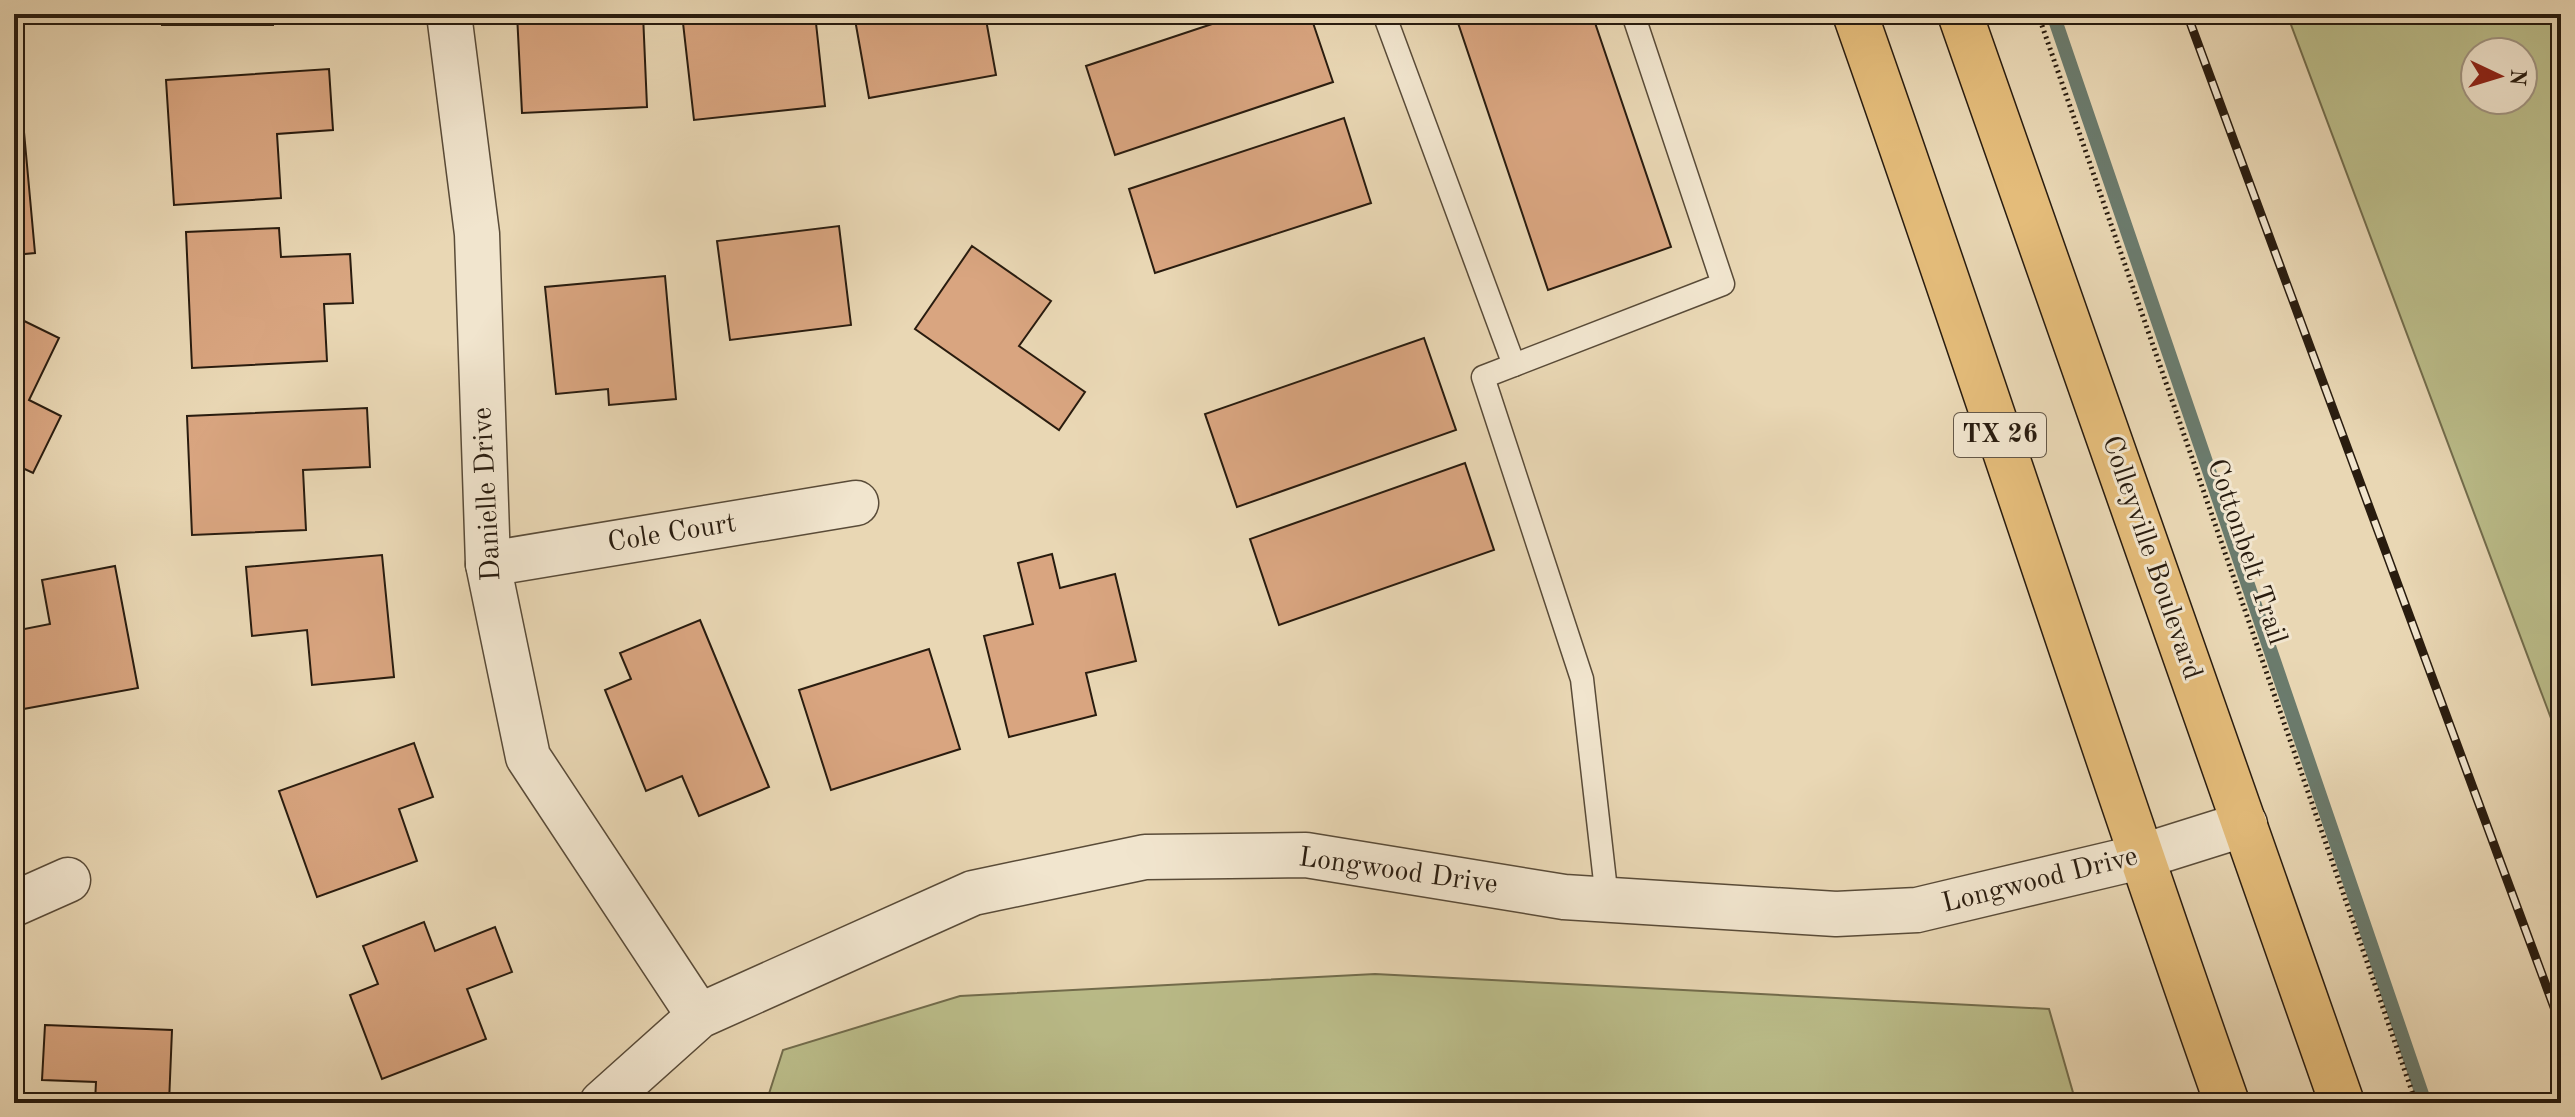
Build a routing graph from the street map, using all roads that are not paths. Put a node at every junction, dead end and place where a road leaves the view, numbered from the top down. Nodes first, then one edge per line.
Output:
1 (449, 14) edge
2 (1384, 14) edge
3 (1633, 14) edge
4 (1855, 14) edge
5 (1960, 14) edge
6 (1514, 365) junction
7 (856, 503) dead end
8 (488, 564) junction
9 (2245, 824) junction
10 (2140, 857) junction
11 (68, 880) dead end
12 (1607, 899) junction
13 (14, 904) edge
14 (699, 1016) junction
15 (602, 1103) edge
16 (2227, 1103) edge
17 (2342, 1103) edge

1 - 8 street, Danielle Drive
2 - 6 lane
3 - 6 lane
4 - 10 main road, TX 26
5 - 9 main road, Colleyville Boulevard
6 - 12 lane
7 - 8 street, Cole Court
8 - 14 street, Danielle Drive
9 - 10 street, Longwood Drive
9 - 17 main road, Colleyville Boulevard
10 - 12 street, Longwood Drive
10 - 16 main road, TX 26
11 - 13 street
12 - 14 street, Longwood Drive
14 - 15 street, Longwood Drive

